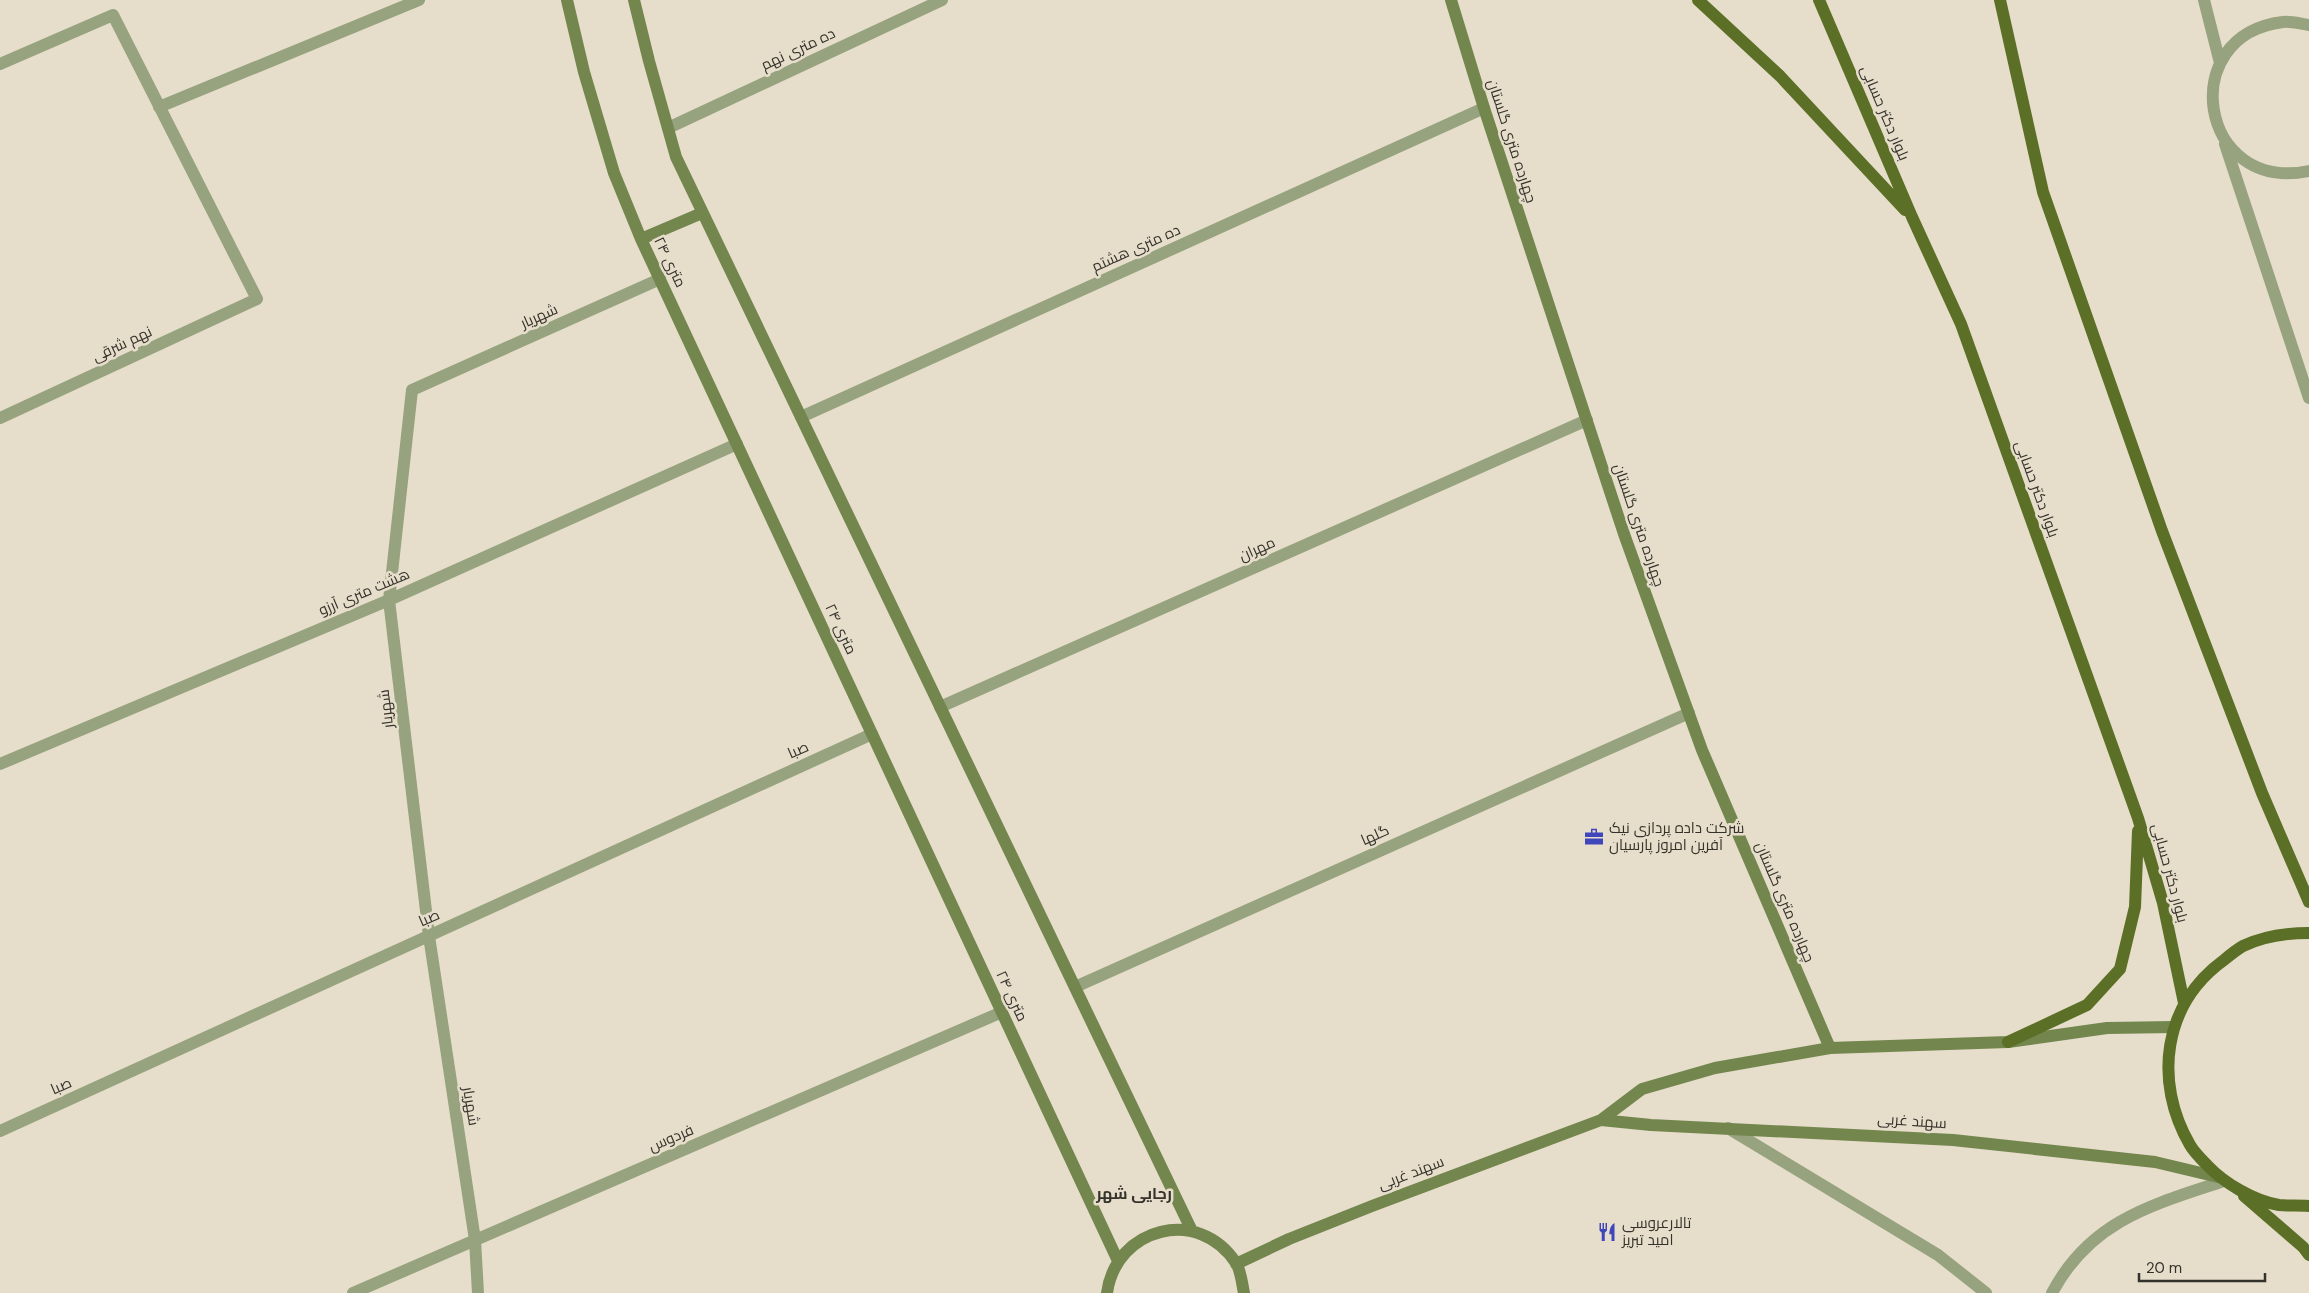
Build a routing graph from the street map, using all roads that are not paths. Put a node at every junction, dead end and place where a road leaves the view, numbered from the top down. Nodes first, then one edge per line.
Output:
1 (420, 0) edge
2 (567, 0) edge
3 (634, 0) edge
4 (942, 0) edge
5 (1451, 0) edge
6 (1698, 0) edge
7 (1819, 0) edge
8 (2000, 0) edge
9 (2204, 0) edge
10 (2309, 25) edge
11 (2220, 63) junction
12 (0, 64) edge
13 (159, 107) junction
14 (1484, 108) junction
15 (668, 128) junction
16 (2223, 139) junction
17 (2309, 171) edge
18 (702, 213) junction
19 (1912, 217) junction
20 (641, 239) junction
21 (660, 279) junction
22 (2309, 398) edge
23 (801, 417) junction
24 (0, 418) edge
25 (1587, 420) junction
26 (738, 444) junction
27 (389, 600) junction
28 (940, 707) junction
29 (1688, 713) junction
30 (872, 734) junction
31 (0, 764) edge
32 (2138, 818) junction
33 (2309, 902) edge
34 (2309, 933) edge
35 (429, 936) junction
36 (1075, 987) junction
37 (2184, 1003) junction
38 (1002, 1012) junction
39 (2174, 1027) junction
40 (2008, 1042) junction
41 (1830, 1048) junction
42 (1601, 1120) junction
43 (1728, 1128) junction
44 (0, 1131) edge
45 (2221, 1179) junction
46 (2237, 1189) junction
47 (2309, 1206) edge
48 (1192, 1231) junction
49 (475, 1240) junction
50 (2309, 1255) edge
51 (1118, 1261) junction
52 (1236, 1264) junction
53 (353, 1293) edge
54 (478, 1293) edge
55 (1107, 1293) edge
56 (1244, 1293) edge
57 (1986, 1293) edge
58 (2052, 1293) edge

1 - 13 street
2 - 20 street, ۲۴ متری
3 - 15 street
4 - 15 street, ده متری نهم
5 - 14 street, چهارده متری گلستان
6 - 19 main road
7 - 19 main road, بلوار دکتر حسابی
8 - 33 main road
9 - 11 street
10 - 11 street
11 - 16 street
12 - 13 street
13 - 24 street, نهم شرقی
14 - 23 street, ده متری هشتم
14 - 25 street, چهارده متری گلستان
15 - 18 street
16 - 17 street
16 - 22 street
18 - 20 street
18 - 23 street
19 - 32 main road, بلوار دکتر حسابی
20 - 21 street, ۲۴ متری
21 - 26 street, ۲۴ متری
21 - 27 street, شهریار
23 - 28 street
25 - 28 street, مهران
25 - 29 street, چهارده متری گلستان
26 - 27 street, هشت متری آرزو
26 - 30 street, ۲۴ متری
27 - 31 street, هشت متری آرزو
27 - 35 street, شهریار
28 - 36 street
29 - 36 street, گلها
29 - 41 street, چهارده متری گلستان
30 - 35 street, صبا
30 - 38 street, ۲۴ متری
32 - 37 main road, بلوار دکتر حسابی
32 - 40 main road
34 - 37 main road
35 - 44 street, صبا
35 - 49 street, شهریار
36 - 48 street
37 - 39 main road
38 - 49 street, فردوس
38 - 51 street, ۲۴ متری
39 - 40 street, سهند غربی
39 - 45 main road
40 - 41 street, سهند غربی
41 - 42 street, سهند غربی
42 - 43 street, سهند غربی
42 - 52 street, سهند غربی
43 - 45 street, سهند غربی
43 - 57 street
45 - 46 main road
45 - 58 street
46 - 47 main road
46 - 50 main road
48 - 51 street
48 - 52 street
49 - 53 street, فردوس
49 - 54 street, شهریار
51 - 55 street
52 - 56 street

